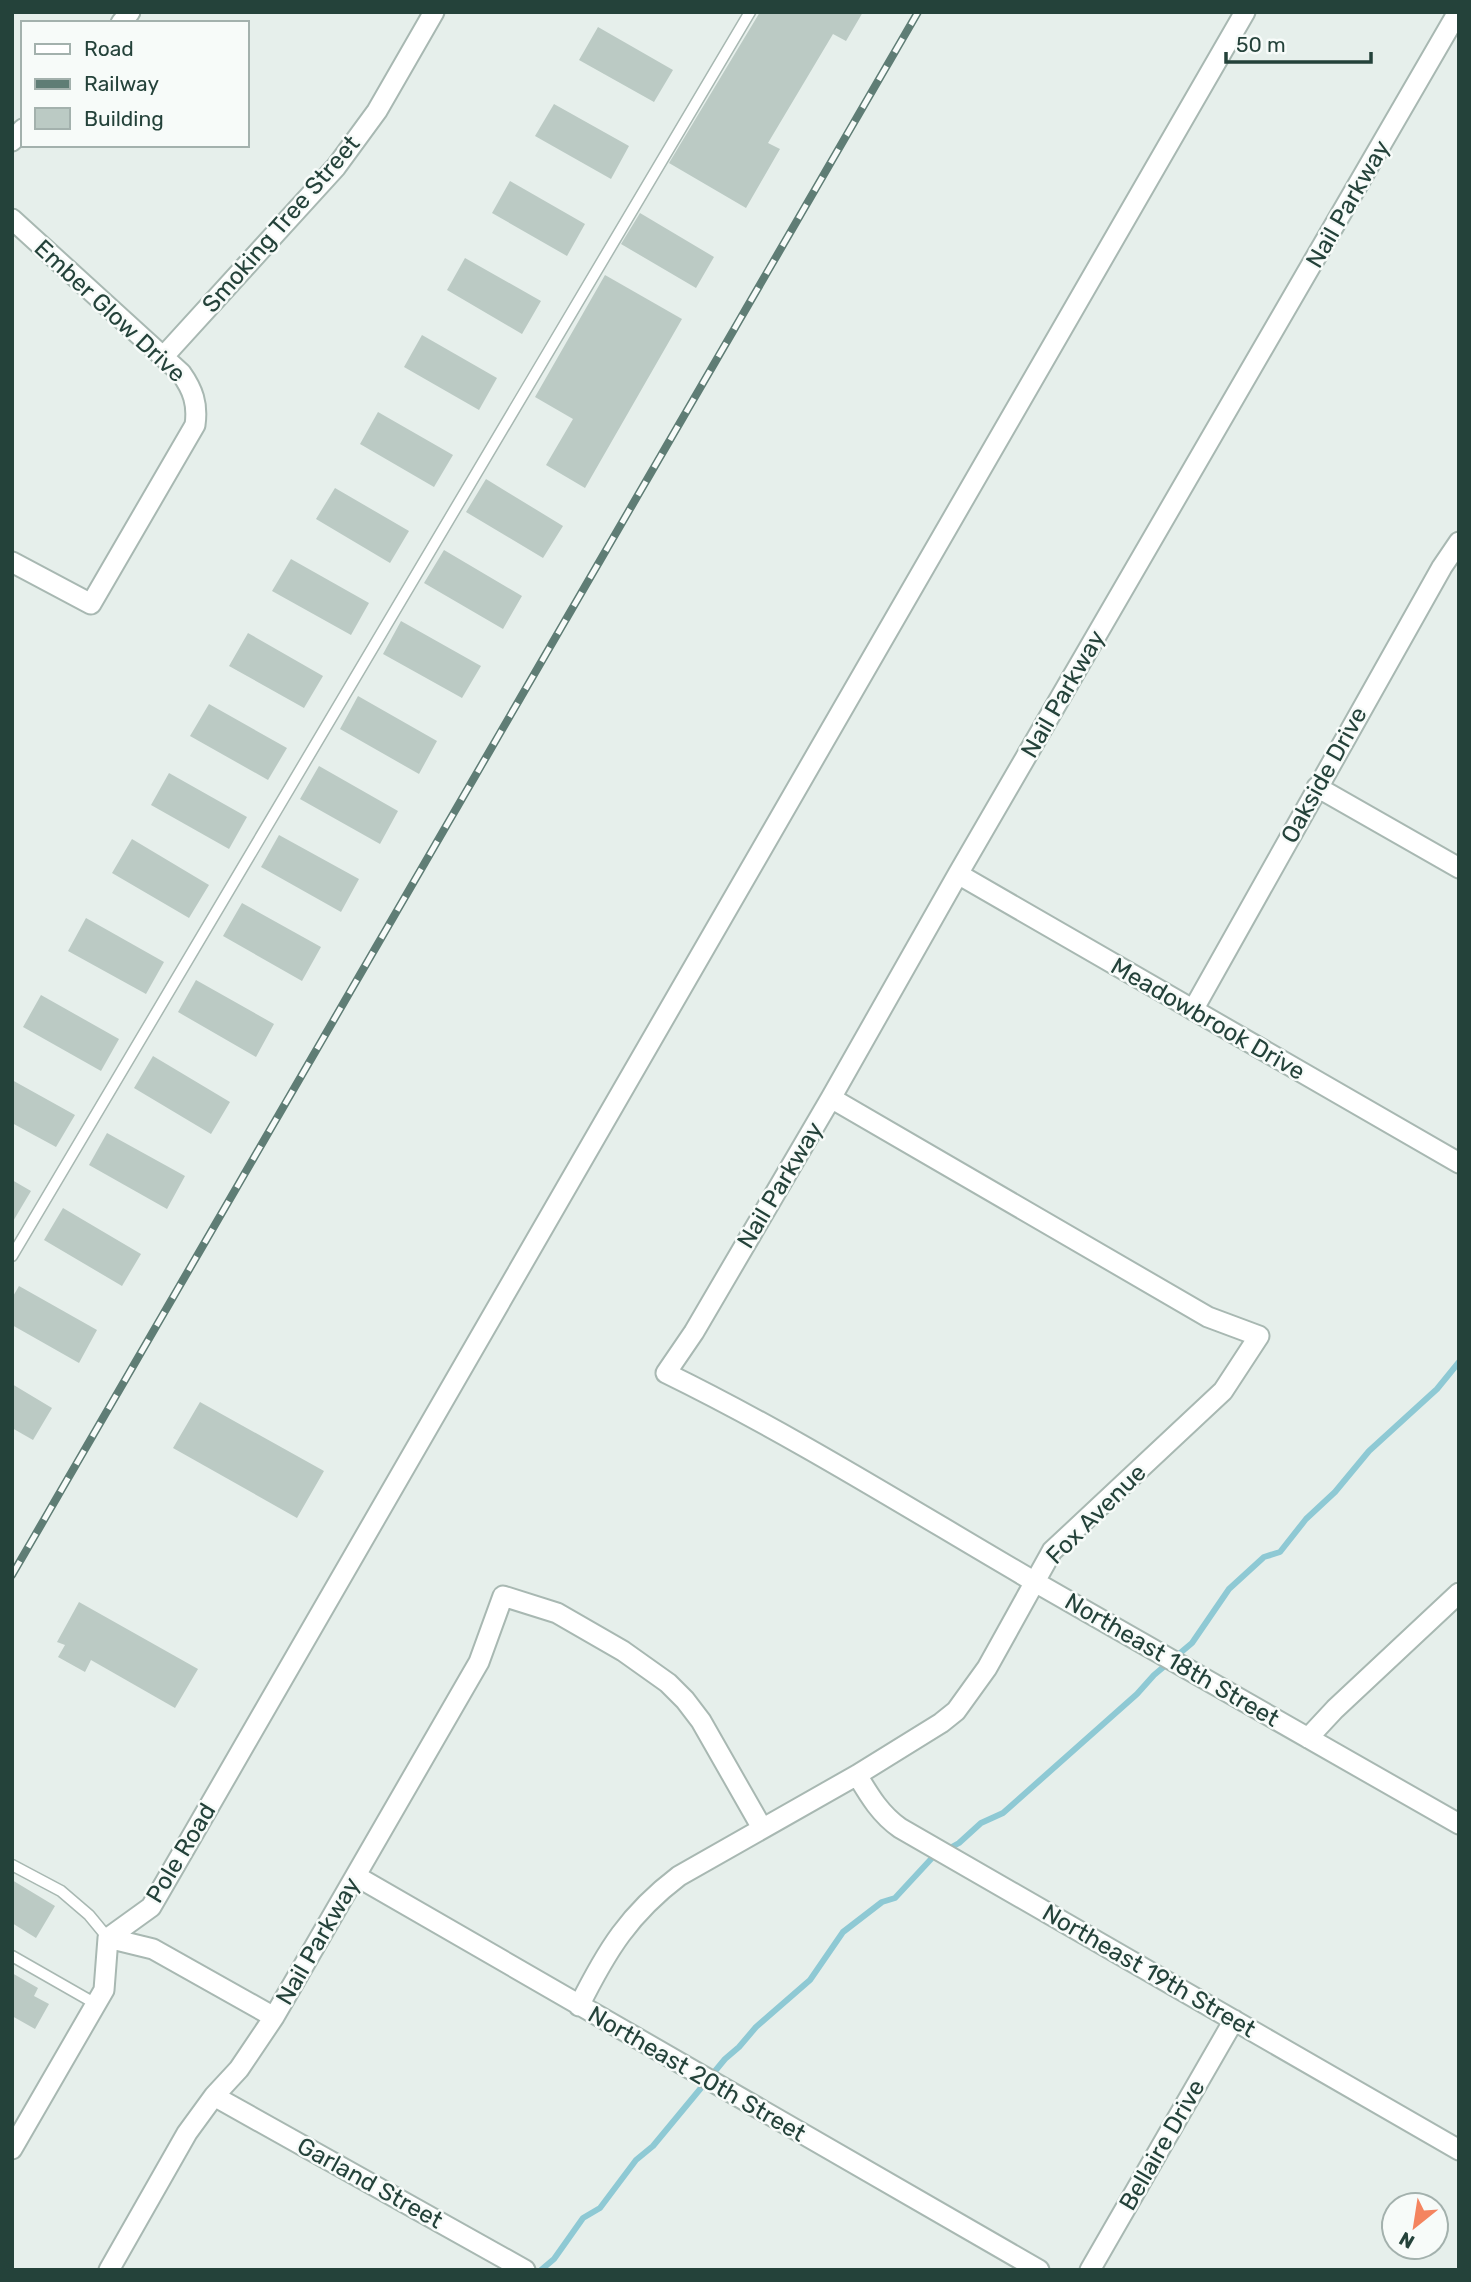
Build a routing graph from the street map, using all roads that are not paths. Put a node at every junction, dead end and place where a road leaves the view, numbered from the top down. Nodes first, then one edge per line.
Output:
1 (434, 12) edge
2 (750, 12) edge
3 (1245, 12) edge
4 (1458, 12) edge
5 (12, 219) edge
6 (163, 357) junction
7 (1459, 542) edge
8 (12, 562) edge
9 (1317, 787) junction
10 (1459, 868) edge
11 (958, 874) junction
12 (1193, 1010) junction
13 (831, 1098) junction
14 (1459, 1163) edge
15 (12, 1256) edge
16 (666, 1373) joint
17 (1034, 1581) junction
18 (1459, 1593) edge
19 (1308, 1738) junction
20 (857, 1775) junction
21 (1459, 1824) edge
22 (762, 1828) junction
23 (12, 1865) edge
24 (356, 1876) junction
25 (108, 1938) junction
26 (12, 1956) edge
27 (96, 2004) junction
28 (579, 2006) junction
29 (274, 2017) junction
30 (1234, 2020) junction
31 (214, 2096) junction
32 (1455, 2148) edge
33 (12, 2149) edge
34 (522, 2268) edge
35 (109, 2270) edge
36 (1039, 2270) edge
37 (1090, 2270) edge

1 - 6 street, Smoking Tree Street
2 - 15 lane
3 - 25 street, Pole Road
4 - 11 street, Nail Parkway
5 - 6 street, Ember Glow Drive
6 - 8 street, Ember Glow Drive
7 - 9 street, Oakside Drive
9 - 10 street
9 - 12 street, Oakside Drive
11 - 12 street, Meadowbrook Drive
11 - 13 street, Nail Parkway
12 - 14 street, Meadowbrook Drive
13 - 16 street, Nail Parkway
13 - 17 street, Fox Avenue
16 - 17 street, Northeast 18th Street
17 - 19 street, Northeast 18th Street
17 - 20 street, Fox Avenue
18 - 19 street
19 - 21 street, Northeast 18th Street
20 - 22 street, Fox Avenue
20 - 30 street, Northeast 19th Street
22 - 24 street, Nail Parkway
22 - 28 street, Fox Avenue
23 - 25 lane
24 - 28 street, Northeast 20th Street
24 - 29 street, Nail Parkway
25 - 27 street
25 - 29 street
26 - 27 lane
27 - 33 street
28 - 36 street, Northeast 20th Street
29 - 31 street, Nail Parkway
30 - 32 street, Northeast 19th Street
30 - 37 street, Bellaire Drive
31 - 34 street, Garland Street
31 - 35 street, Nail Parkway

